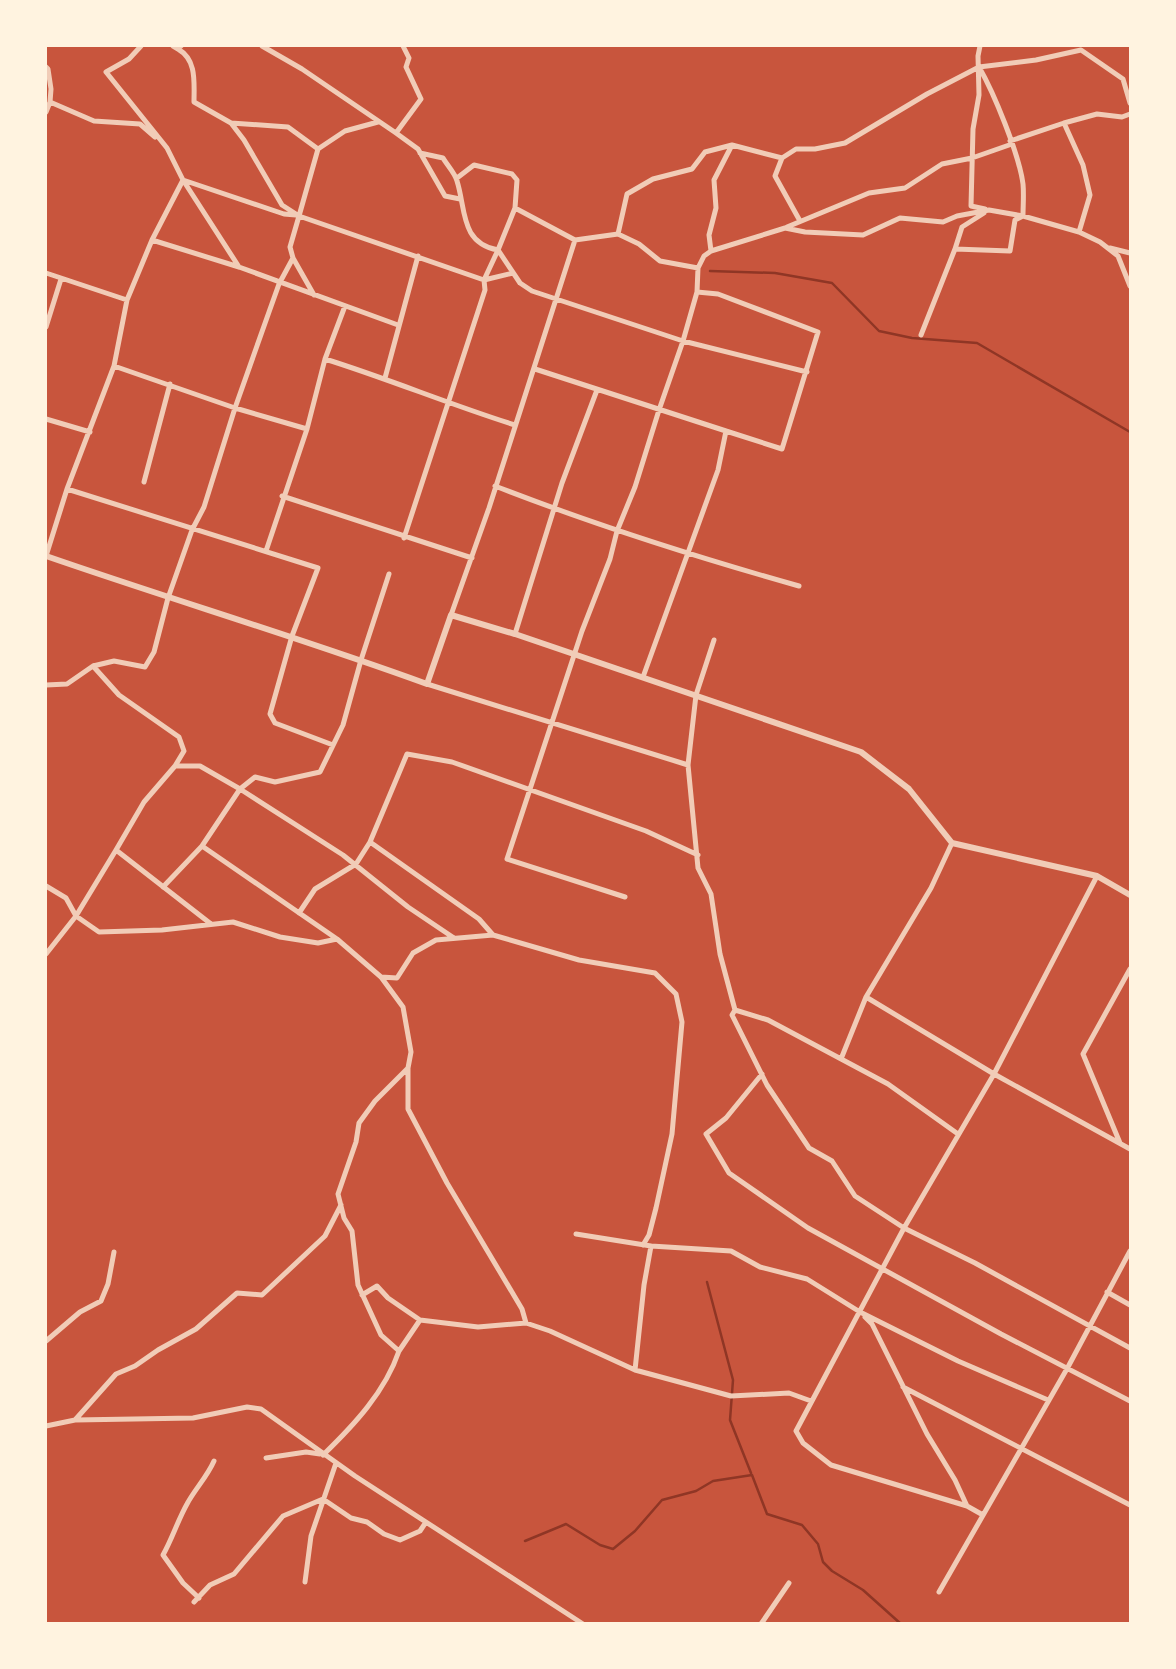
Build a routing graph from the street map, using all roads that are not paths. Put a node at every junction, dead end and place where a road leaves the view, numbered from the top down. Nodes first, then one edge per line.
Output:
1 (141, 46) edge
2 (262, 46) edge
3 (403, 46) edge
4 (980, 46) edge
5 (177, 47) edge
6 (46, 67) edge
7 (979, 67) junction
8 (1123, 79) junction
9 (1130, 79) edge
10 (50, 102) junction
11 (1130, 103) edge
12 (46, 112) edge
13 (1130, 114) edge
14 (378, 122) junction
15 (1064, 123) junction
16 (231, 124) junction
17 (396, 132) junction
18 (1011, 142) junction
19 (732, 145) junction
20 (167, 148) junction
21 (318, 149) junction
22 (420, 153) junction
23 (782, 158) junction
24 (972, 158) junction
25 (457, 178) junction
26 (183, 180) junction
27 (460, 199) junction
28 (515, 208) junction
29 (989, 210) junction
30 (299, 216) junction
31 (1023, 216) junction
32 (800, 221) junction
33 (785, 228) junction
34 (1079, 232) junction
35 (618, 234) junction
36 (152, 240) junction
37 (575, 240) junction
38 (1108, 248) junction
39 (955, 249) junction
40 (498, 250) junction
41 (711, 250) junction
42 (1130, 253) edge
43 (418, 256) junction
44 (293, 258) junction
45 (239, 267) junction
46 (698, 268) junction
47 (46, 273) edge
48 (513, 273) junction
49 (61, 279) junction
50 (484, 279) junction
51 (279, 284) junction
52 (1130, 286) edge
53 (697, 292) junction
54 (314, 296) junction
55 (127, 300) junction
56 (557, 301) junction
57 (345, 306) junction
58 (398, 325) junction
59 (46, 327) edge
60 (921, 335) dead end
61 (683, 341) junction
62 (325, 359) junction
63 (114, 366) junction
64 (535, 369) junction
65 (807, 372) junction
66 (385, 378) junction
67 (170, 384) junction
68 (597, 390) junction
69 (447, 403) junction
70 (234, 408) junction
71 (659, 410) junction
72 (46, 419) edge
73 (515, 425) junction
74 (307, 429) junction
75 (726, 431) junction
76 (90, 432) junction
77 (144, 482) dead end
78 (495, 486) junction
79 (67, 489) junction
80 (282, 496) junction
81 (554, 509) junction
82 (192, 530) junction
83 (617, 531) junction
84 (404, 538) junction
85 (266, 551) junction
86 (686, 554) junction
87 (46, 556) edge
88 (472, 558) junction
89 (389, 574) dead end
90 (799, 586) dead end
91 (168, 598) junction
92 (451, 615) junction
93 (515, 634) junction
94 (292, 636) junction
95 (714, 640) dead end
96 (575, 654) junction
97 (361, 660) junction
98 (93, 666) junction
99 (643, 677) junction
100 (427, 684) junction
101 (46, 685) edge
102 (696, 695) junction
103 (551, 724) junction
104 (333, 745) junction
105 (688, 765) junction
106 (175, 766) junction
107 (240, 789) junction
108 (530, 790) junction
109 (370, 842) junction
110 (952, 843) junction
111 (202, 846) junction
112 (116, 850) junction
113 (698, 855) junction
114 (356, 864) junction
115 (1097, 876) junction
116 (46, 886) edge
117 (163, 887) junction
118 (1130, 895) edge
119 (625, 897) dead end
120 (299, 913) junction
121 (76, 916) junction
122 (211, 924) junction
123 (493, 935) junction
124 (454, 938) junction
125 (337, 939) junction
126 (46, 954) edge
127 (1130, 969) edge
128 (381, 977) junction
129 (866, 997) junction
130 (735, 1010) junction
131 (841, 1059) junction
132 (408, 1068) junction
133 (762, 1074) junction
134 (994, 1074) junction
135 (958, 1134) junction
136 (1120, 1143) junction
137 (1130, 1149) edge
138 (341, 1205) junction
139 (904, 1228) junction
140 (576, 1234) dead end
141 (643, 1245) junction
142 (651, 1246) junction
143 (114, 1252) dead end
144 (1129, 1254) edge
145 (883, 1269) junction
146 (1107, 1292) junction
147 (362, 1295) junction
148 (1130, 1305) edge
149 (860, 1312) junction
150 (420, 1320) junction
151 (526, 1324) junction
152 (1090, 1325) junction
153 (46, 1341) edge
154 (1130, 1348) edge
155 (399, 1351) junction
156 (1068, 1367) junction
157 (635, 1370) junction
158 (903, 1387) junction
159 (1048, 1400) junction
160 (811, 1401) junction
161 (1130, 1401) edge
162 (75, 1420) junction
163 (46, 1426) edge
164 (1021, 1447) junction
165 (323, 1455) junction
166 (266, 1458) dead end
167 (214, 1461) dead end
168 (336, 1463) junction
169 (323, 1500) junction
170 (1130, 1505) edge
171 (967, 1506) junction
172 (983, 1515) junction
173 (426, 1521) junction
174 (305, 1582) dead end
175 (789, 1583) dead end
176 (939, 1592) dead end
177 (583, 1623) edge
178 (761, 1623) edge

1 - 20 street
2 - 14 street
3 - 17 street
4 - 7 street
5 - 16 street
6 - 10 street
7 - 8 street
7 - 18 street
7 - 23 street
7 - 24 street
8 - 9 street
8 - 11 street
10 - 12 street
10 - 20 street
13 - 15 street
14 - 17 street
14 - 21 street
15 - 18 street
15 - 34 street
16 - 21 street
16 - 30 street
17 - 22 street
18 - 24 street
18 - 31 street
19 - 23 street
19 - 35 street
19 - 41 street
20 - 26 street
21 - 30 street
22 - 25 street
22 - 27 street
23 - 32 street
24 - 29 street
24 - 32 street
25 - 27 street
25 - 28 street
26 - 30 street
26 - 36 street
26 - 45 street
27 - 40 street
28 - 37 street
28 - 40 street
29 - 31 street
29 - 33 street
29 - 39 street
30 - 43 street
30 - 44 street
31 - 34 street
31 - 39 street
32 - 33 street
33 - 41 street
34 - 38 street
35 - 37 street
35 - 46 street
36 - 45 street
36 - 55 street
37 - 56 street
38 - 42 street
38 - 52 street
39 - 60 street
40 - 48 street
40 - 50 street
41 - 46 street
43 - 50 street
43 - 58 street
44 - 51 street
44 - 54 street
45 - 51 street
46 - 53 street
47 - 49 street
48 - 50 street
48 - 56 street
49 - 55 street
49 - 59 street
50 - 69 street
51 - 54 street
51 - 70 street
53 - 61 street
53 - 65 street
54 - 57 street
55 - 63 street
56 - 61 street
56 - 64 street
57 - 58 street
57 - 62 street
58 - 66 street
61 - 65 street
61 - 71 street
62 - 66 street
62 - 74 street
63 - 67 street
63 - 76 street
64 - 68 street
64 - 73 street
65 - 75 street
66 - 69 street
67 - 70 street
67 - 77 street
68 - 71 street
68 - 81 street
69 - 73 street
69 - 84 street
70 - 74 street
70 - 82 street
71 - 75 street
71 - 83 street
72 - 76 street
73 - 78 street
74 - 80 street
75 - 86 street
76 - 79 street
78 - 81 street
78 - 88 street
79 - 82 street
79 - 87 street
80 - 84 street
80 - 85 street
81 - 83 street
81 - 93 street
82 - 85 street
82 - 91 street
83 - 86 street
83 - 96 street
84 - 88 street
85 - 94 street
86 - 90 street
86 - 99 street
87 - 91 street
88 - 92 street
89 - 97 street
91 - 94 street
91 - 98 street
92 - 93 street
92 - 100 street
93 - 96 street
94 - 97 street
94 - 104 street
95 - 102 street
96 - 99 street
96 - 103 street
97 - 100 street
97 - 104 street
98 - 101 street
98 - 106 street
99 - 102 street
100 - 103 street
102 - 105 street
102 - 110 street
103 - 105 street
103 - 108 street
104 - 107 street
105 - 113 street
106 - 107 street
106 - 112 street
107 - 111 street
107 - 114 street
108 - 109 street
108 - 113 street
108 - 119 street
109 - 114 street
109 - 123 street
110 - 115 street
110 - 129 street
111 - 117 street
111 - 120 street
112 - 117 street
112 - 121 street
113 - 130 street
114 - 120 street
114 - 124 street
115 - 118 street
115 - 134 street
116 - 121 street
117 - 122 street
120 - 125 street
121 - 122 street
121 - 126 street
122 - 125 street
123 - 124 street
123 - 141 street
124 - 128 street
125 - 128 street
127 - 136 street
128 - 132 street
129 - 131 street
129 - 134 street
130 - 131 street
130 - 133 street
131 - 135 street
132 - 138 street
132 - 151 street
133 - 139 street
133 - 145 street
134 - 135 street
134 - 136 street
135 - 139 street
136 - 137 street
138 - 147 street
138 - 162 street
139 - 145 street
139 - 152 street
140 - 141 street
141 - 142 street
142 - 149 street
142 - 157 street
143 - 153 street
144 - 146 street
145 - 149 street
145 - 156 street
146 - 148 street
146 - 152 street
147 - 150 street
147 - 155 street
149 - 158 street
149 - 159 street
149 - 160 street
150 - 151 street
150 - 155 street
151 - 157 street
152 - 154 street
152 - 156 street
155 - 165 street
156 - 159 street
156 - 161 street
157 - 160 street
158 - 164 street
158 - 171 street
159 - 164 street
160 - 171 street
162 - 163 street
162 - 165 street
164 - 170 street
164 - 172 street
165 - 166 street
165 - 168 street
167 - 169 street
168 - 169 street
168 - 173 street
169 - 173 street
169 - 174 street
171 - 172 street
172 - 176 street
173 - 177 street
175 - 178 street

